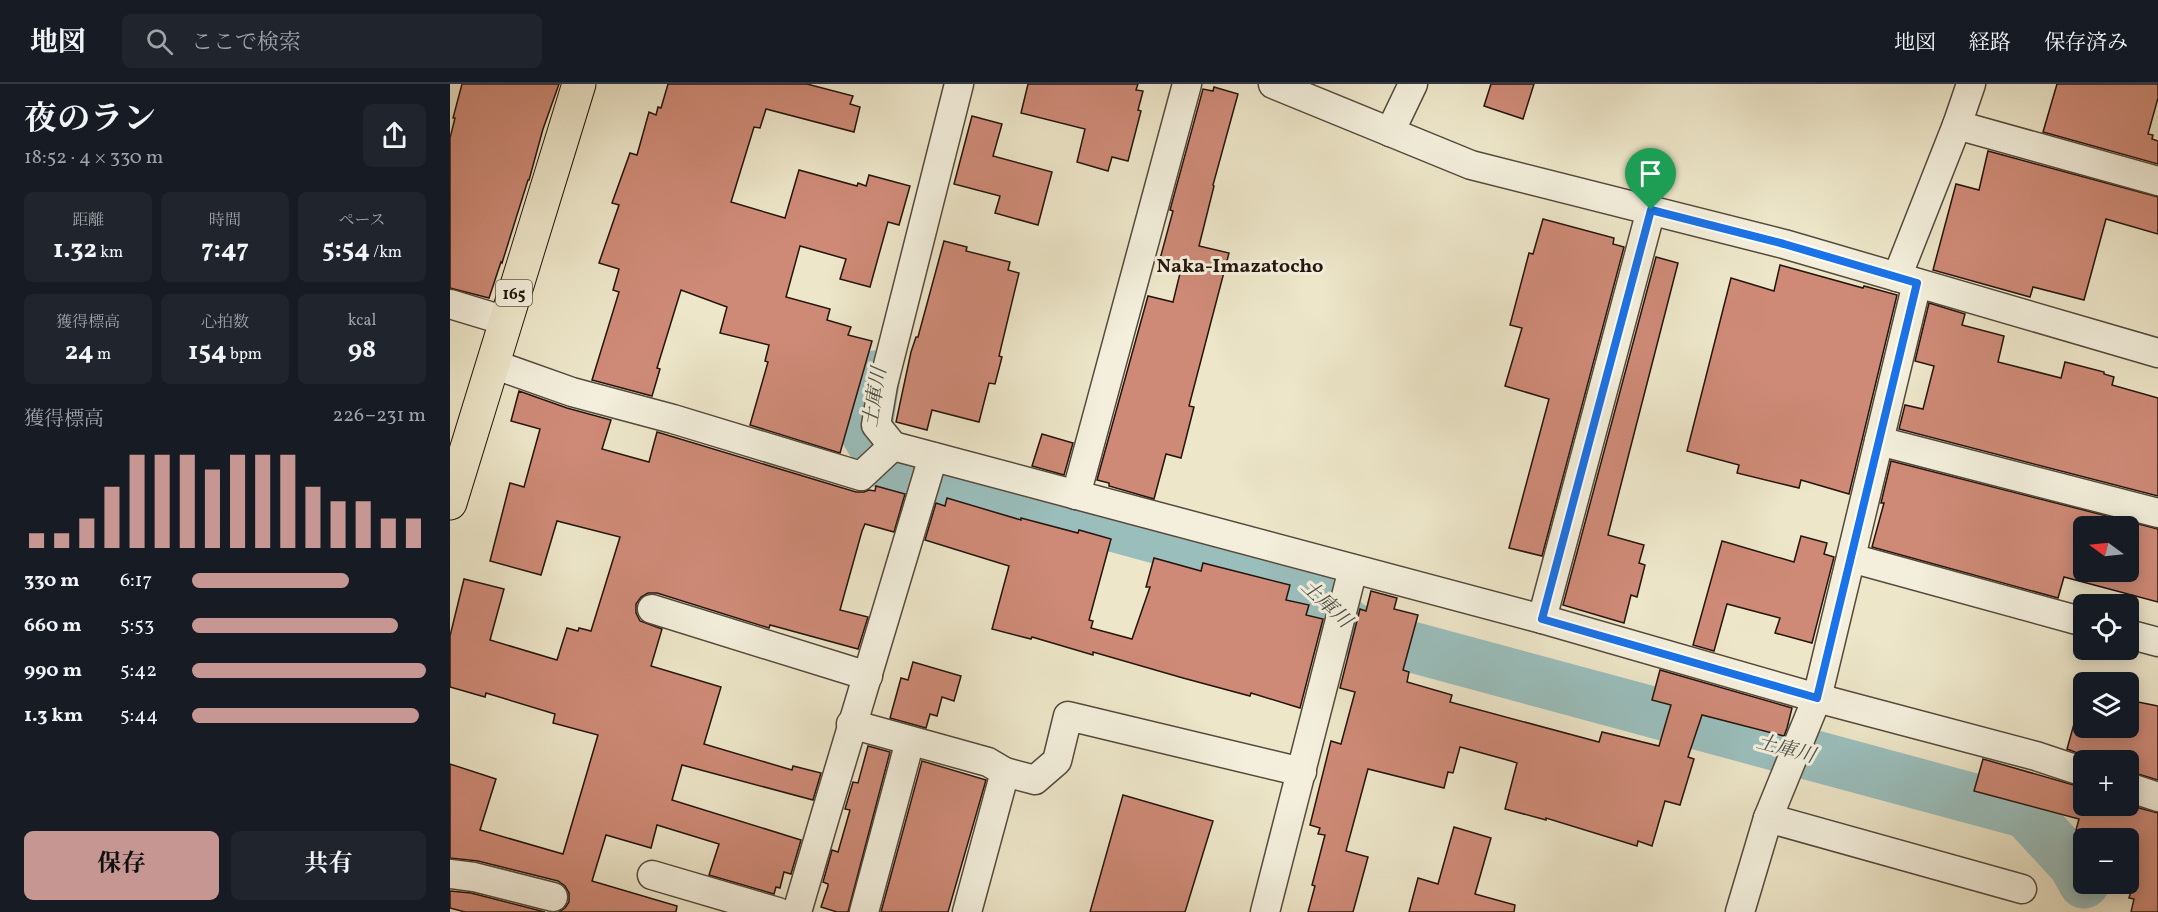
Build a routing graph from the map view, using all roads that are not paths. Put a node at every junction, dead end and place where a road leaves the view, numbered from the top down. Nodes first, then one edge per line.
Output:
1 (579, 84) edge
2 (959, 84) edge
3 (1187, 84) edge
4 (1413, 84) edge
5 (1971, 84) edge
6 (1291, 87) edge
7 (1957, 125) junction
8 (1390, 132) junction
9 (2158, 181) edge
10 (1651, 210) junction
11 (1907, 280) junction
12 (450, 304) edge
13 (506, 321) junction
14 (2158, 353) edge
15 (493, 364) junction
16 (1879, 441) junction
17 (884, 455) junction
18 (933, 457) junction
19 (1076, 495) junction
20 (450, 503) edge
21 (2158, 513) edge
22 (1851, 558) junction
23 (1353, 569) junction
24 (652, 609) dead end
25 (1542, 619) junction
26 (2073, 619) edge
27 (2139, 637) edge
28 (2158, 642) edge
29 (868, 676) junction
30 (1817, 698) junction
31 (851, 724) junction
32 (910, 741) junction
33 (2073, 768) edge
34 (1005, 772) junction
35 (1302, 772) junction
36 (2139, 791) edge
37 (2158, 797) edge
38 (1768, 818) junction
39 (450, 874) edge
40 (652, 875) dead end
41 (2022, 889) dead end
42 (553, 897) dead end
43 (778, 912) edge
44 (797, 912) edge
45 (864, 912) edge
46 (967, 912) edge
47 (1265, 912) edge
48 (1740, 912) edge

1 - 13 highway, 165
2 - 17 street
3 - 19 street
4 - 8 street
5 - 7 street
6 - 8 street
7 - 9 street
7 - 11 street
8 - 10 street
10 - 11 street
10 - 25 street
11 - 14 street
11 - 16 street
12 - 13 street
13 - 15 highway, 165
15 - 17 street
15 - 20 highway, 165
16 - 21 street
16 - 22 street
17 - 18 street
18 - 19 street
18 - 29 street
19 - 23 street
22 - 26 street
22 - 30 street
23 - 25 street
23 - 35 street
24 - 29 street
25 - 30 street
27 - 28 street
29 - 31 street
30 - 33 street
30 - 38 street
31 - 32 street
31 - 44 street
32 - 34 street
32 - 45 street
34 - 35 street
34 - 46 street
35 - 47 street
36 - 37 street
38 - 41 street
38 - 48 street
39 - 42 street
40 - 43 street

